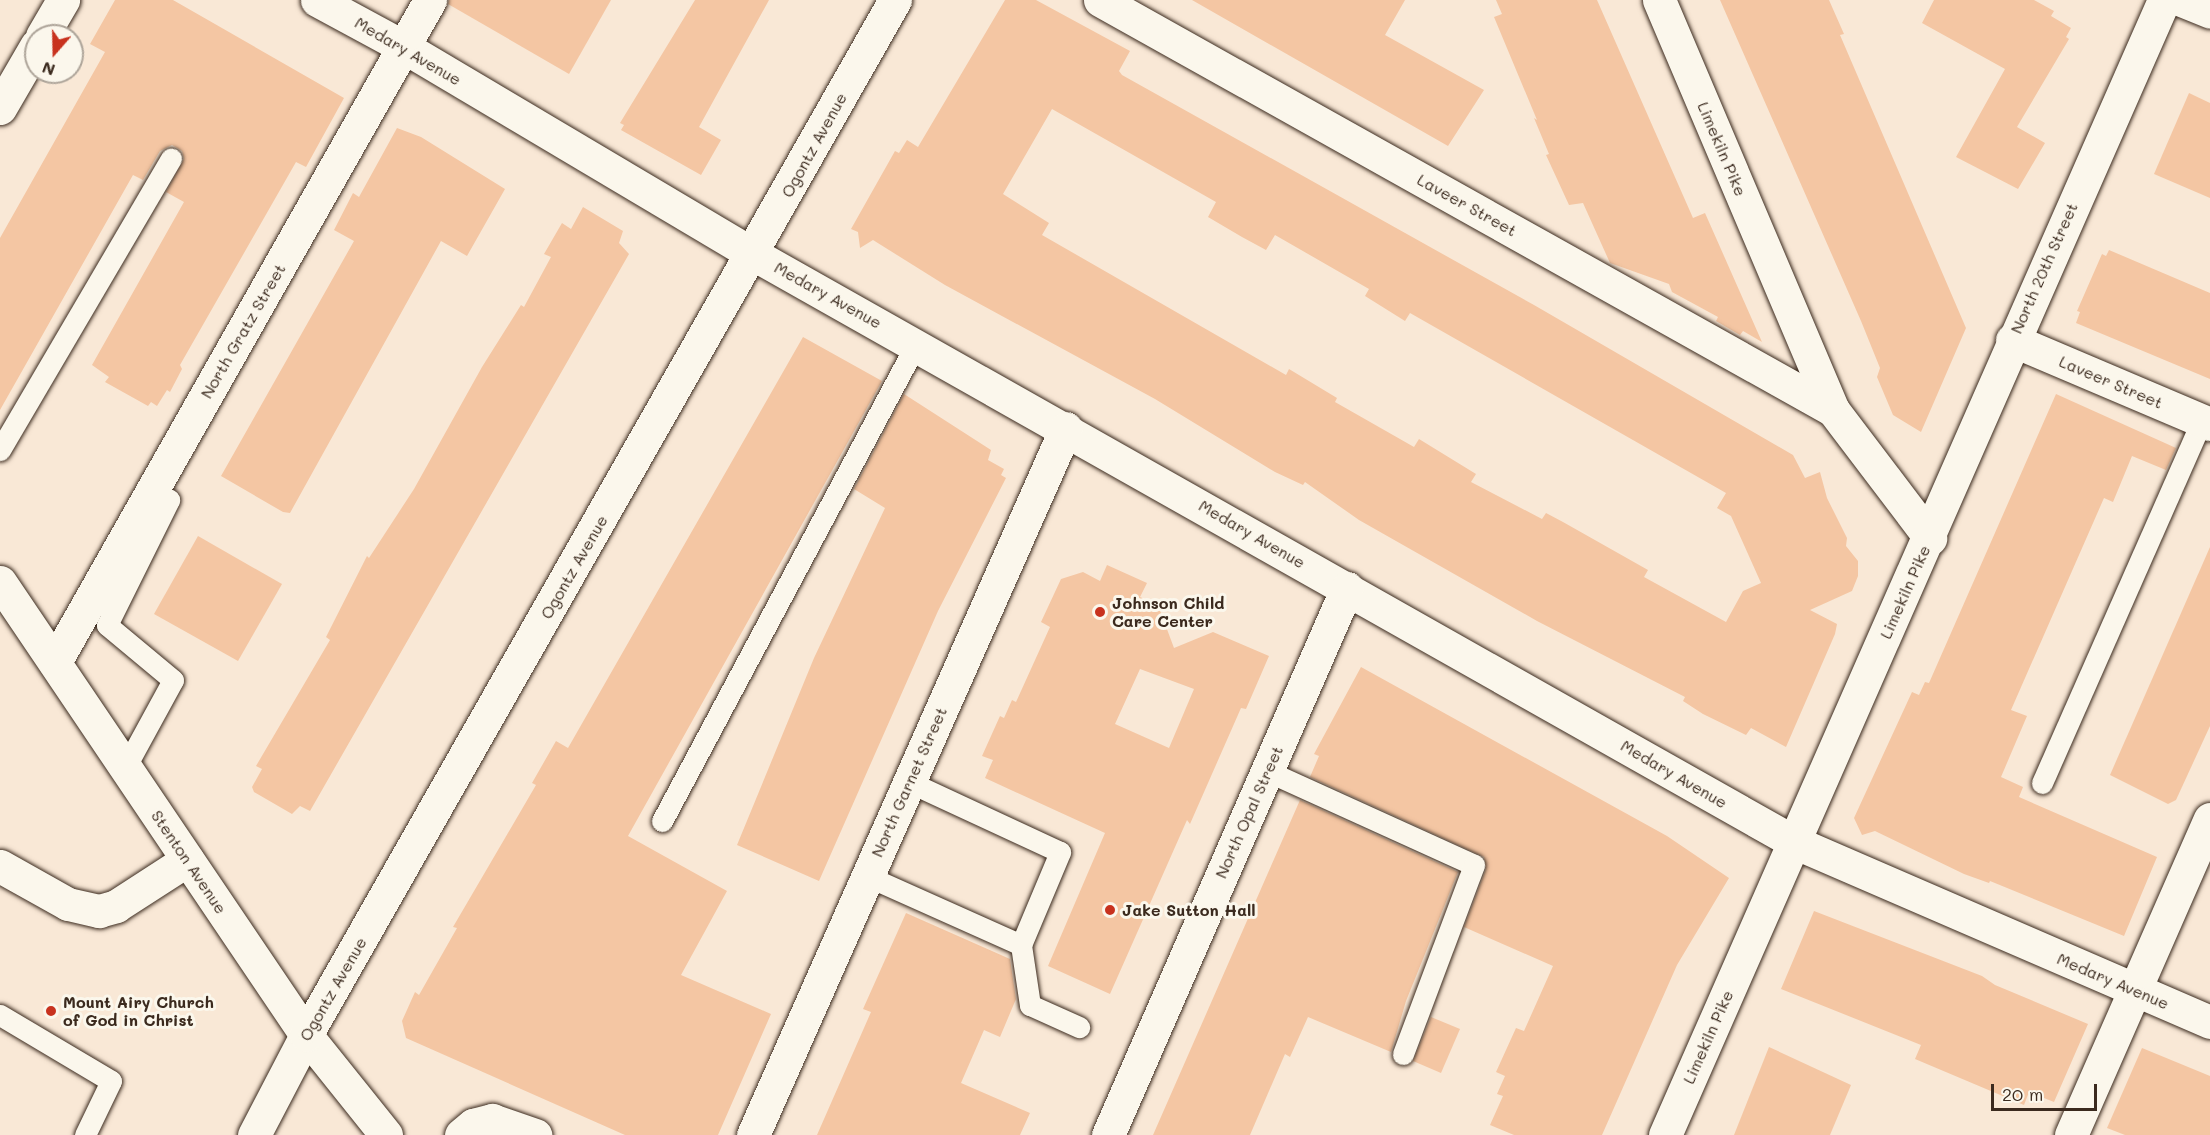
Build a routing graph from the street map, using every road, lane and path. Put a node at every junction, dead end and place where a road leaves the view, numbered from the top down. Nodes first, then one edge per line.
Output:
1 (63, 0) edge
2 (317, 0) edge
3 (430, 0) edge
4 (895, 0) edge
5 (1100, 0) edge
6 (1659, 0) edge
7 (2164, 0) edge
8 (2181, 0) edge
9 (2210, 12) edge
10 (49, 24) edge
11 (404, 47) junction
12 (24, 67) edge
13 (0, 108) edge
14 (171, 158) dead end
15 (753, 254) junction
16 (2012, 340) junction
17 (916, 344) junction
18 (1833, 410) junction
19 (2206, 422) edge
20 (1066, 428) junction
21 (0, 450) edge
22 (151, 492) junction
23 (1930, 538) junction
24 (0, 582) edge
25 (1347, 588) junction
26 (55, 662) junction
27 (125, 768) junction
28 (1267, 771) junction
29 (909, 782) junction
30 (2042, 783) dead end
31 (2210, 819) edge
32 (662, 821) dead end
33 (1794, 842) junction
34 (187, 860) junction
35 (0, 866) edge
36 (867, 876) junction
37 (1021, 945) junction
38 (2135, 991) junction
39 (0, 1015) edge
40 (2210, 1022) edge
41 (1079, 1027) dead end
42 (306, 1035) junction
43 (1403, 1054) dead end
44 (85, 1135) edge
45 (254, 1135) edge
46 (386, 1135) edge
47 (461, 1135) edge
48 (535, 1135) edge
49 (753, 1135) edge
50 (1108, 1135) edge
51 (1665, 1135) edge
52 (2071, 1135) edge

1 - 10 street
2 - 11 street, Medary Avenue
3 - 11 street, North Gratz Street
4 - 15 street, Ogontz Avenue
5 - 18 street, Laveer Street
6 - 18 street, Limekiln Pike
7 - 16 street, North 20th Street
8 - 9 street
11 - 15 street, Medary Avenue
11 - 22 street, North Gratz Street
12 - 13 street
14 - 21 lane
15 - 17 street, Medary Avenue
15 - 42 street, Ogontz Avenue
16 - 19 street, Laveer Street
16 - 23 street, North 20th Street
17 - 20 street, Medary Avenue
17 - 32 lane
18 - 23 street, Limekiln Pike
19 - 30 lane
20 - 25 street, Medary Avenue
20 - 29 street, North Garnet Street
22 - 26 street, North Gratz Street
22 - 27 lane
23 - 33 street, Limekiln Pike
24 - 26 street, Stenton Avenue
25 - 28 street, North Opal Street
25 - 33 street, Medary Avenue
26 - 27 street, Stenton Avenue
27 - 34 street, Stenton Avenue
28 - 43 lane
28 - 50 street, North Opal Street
29 - 36 street, North Garnet Street
29 - 37 lane
31 - 38 street
33 - 38 street, Medary Avenue
33 - 51 street, Limekiln Pike
34 - 35 street
34 - 42 street, Stenton Avenue
36 - 37 lane
36 - 49 street, North Garnet Street
37 - 41 lane
38 - 40 street, Medary Avenue
38 - 52 street
39 - 44 lane
42 - 45 street, Ogontz Avenue
42 - 46 street, Stenton Avenue
47 - 48 street

